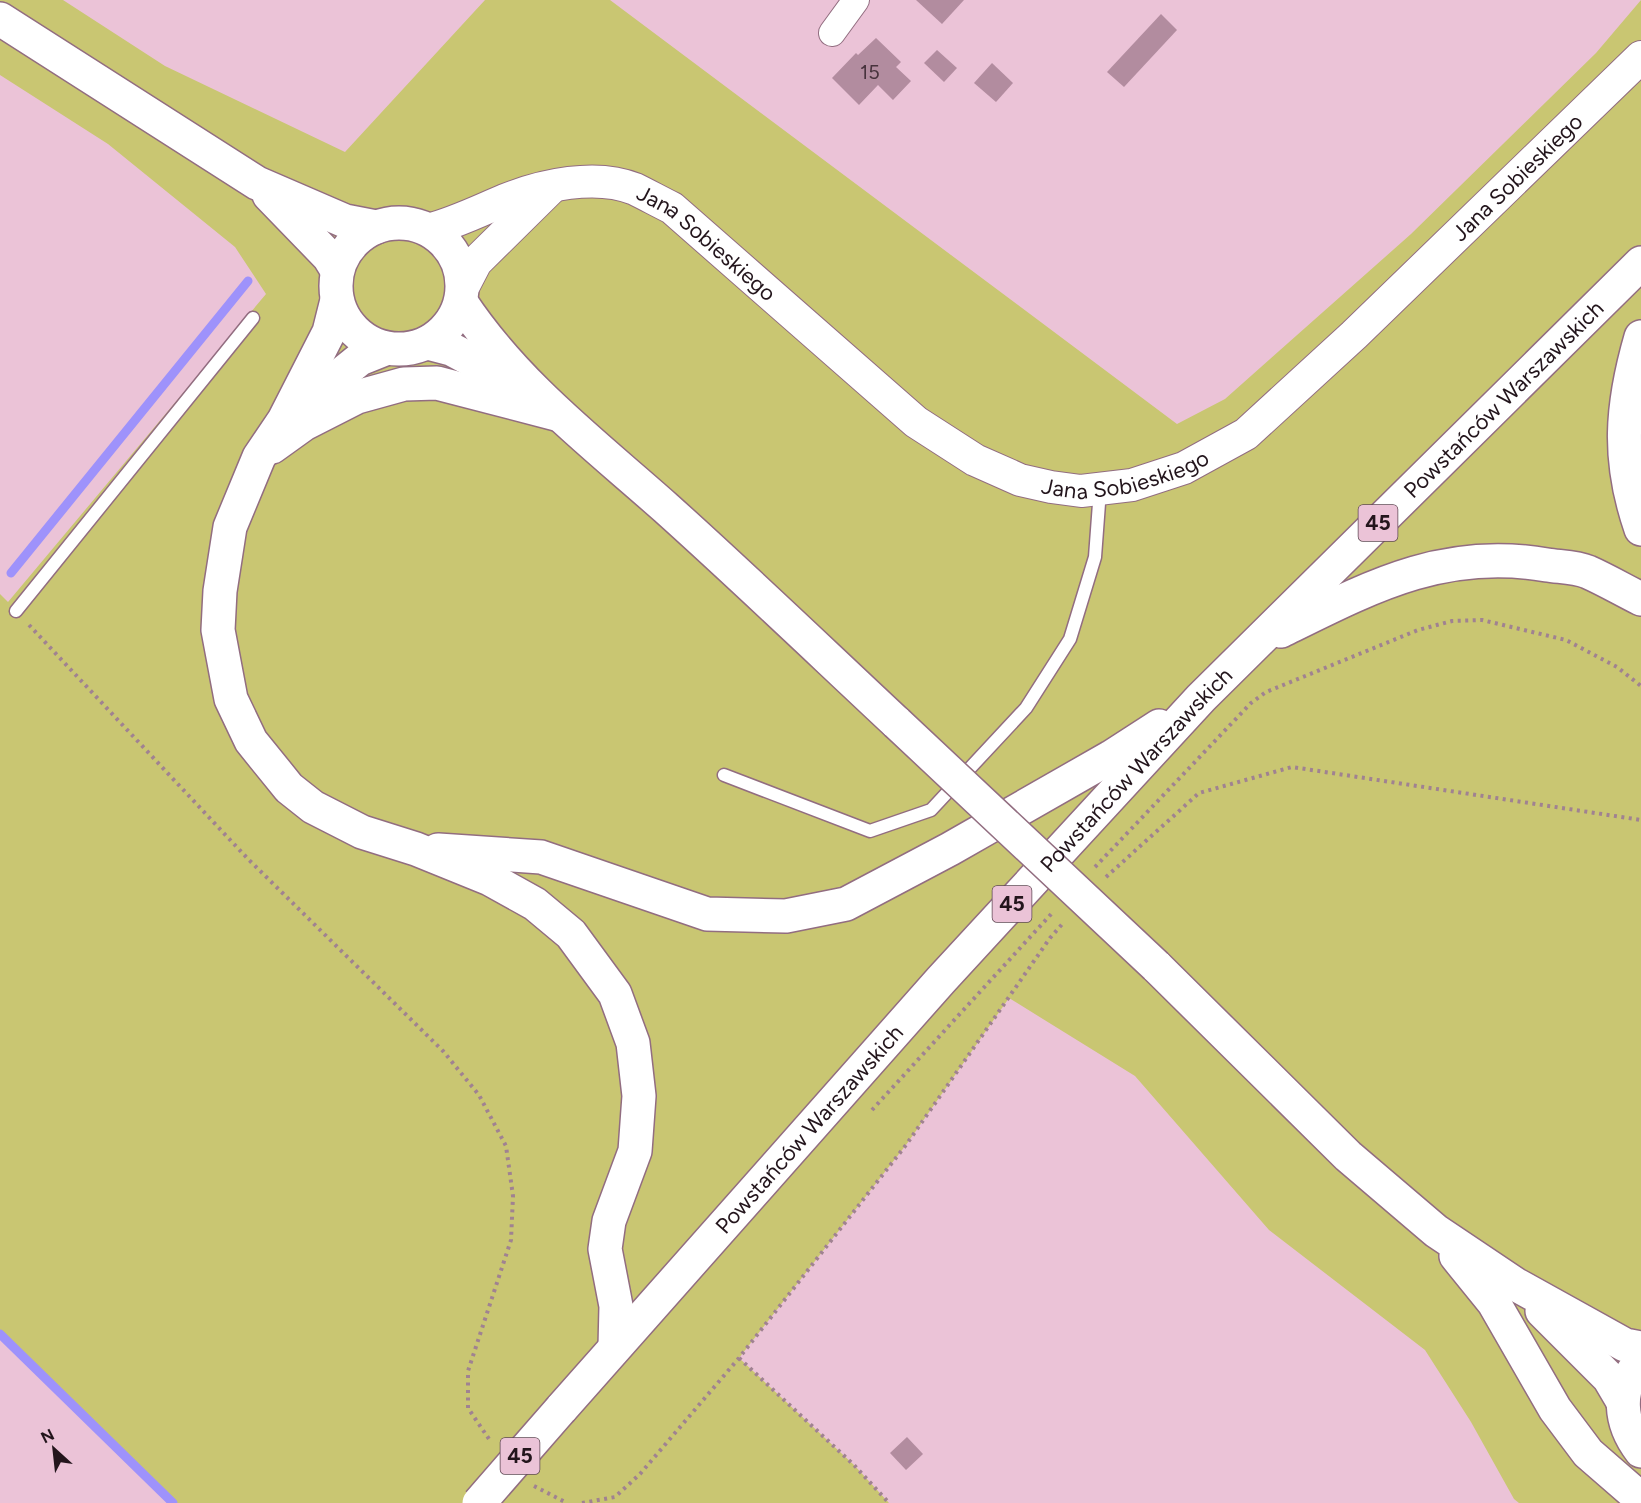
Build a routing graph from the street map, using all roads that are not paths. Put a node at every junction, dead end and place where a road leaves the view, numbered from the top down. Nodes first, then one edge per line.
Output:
1 (855, 0) edge
2 (0, 19) edge
3 (832, 33) dead end
4 (1641, 57) edge
5 (257, 183) junction
6 (553, 186) junction
7 (376, 227) junction
8 (428, 230) junction
9 (1641, 263) edge
10 (337, 285) junction
11 (462, 295) junction
12 (253, 318) dead end
13 (1641, 337) edge
14 (428, 343) junction
15 (385, 349) junction
16 (548, 404) junction
17 (284, 420) junction
18 (259, 457) junction
19 (1100, 489) junction
20 (1641, 529) edge
21 (1641, 599) edge
22 (16, 611) road end
23 (1256, 644) junction
24 (1202, 698) junction
25 (724, 775) dead end
26 (416, 849) junction
27 (1436, 1231) junction
28 (1515, 1284) junction
29 (615, 1347) junction
30 (1641, 1348) edge
31 (1641, 1362) edge
32 (1622, 1400) junction
33 (1641, 1451) edge
34 (1641, 1499) edge
35 (479, 1503) edge

1 - 3 street
2 - 5 main road
4 - 19 street, Jana Sobieskiego
5 - 7 main road
5 - 10 main road
6 - 8 street, Jana Sobieskiego
6 - 11 street
6 - 19 street, Jana Sobieskiego
7 - 8 main road
7 - 10 main road
8 - 11 main road
9 - 23 main road, Powstańców Warszawskich / 45
10 - 15 main road
10 - 17 main road
11 - 14 main road
11 - 16 main road
12 - 22 lane
13 - 20 main road
14 - 15 main road
14 - 16 main road
15 - 17 main road
16 - 18 main road
16 - 27 main road, bridge
17 - 18 main road
18 - 26 main road
19 - 25 lane
21 - 23 main road
23 - 24 main road, Powstańców Warszawskich / 45
24 - 26 main road
24 - 29 main road, Powstańców Warszawskich / 45
26 - 29 main road
27 - 28 main road
27 - 34 main road
28 - 30 main road
28 - 32 main road
29 - 35 main road, Powstańców Warszawskich / 45, bridge
31 - 32 main road
32 - 33 main road

